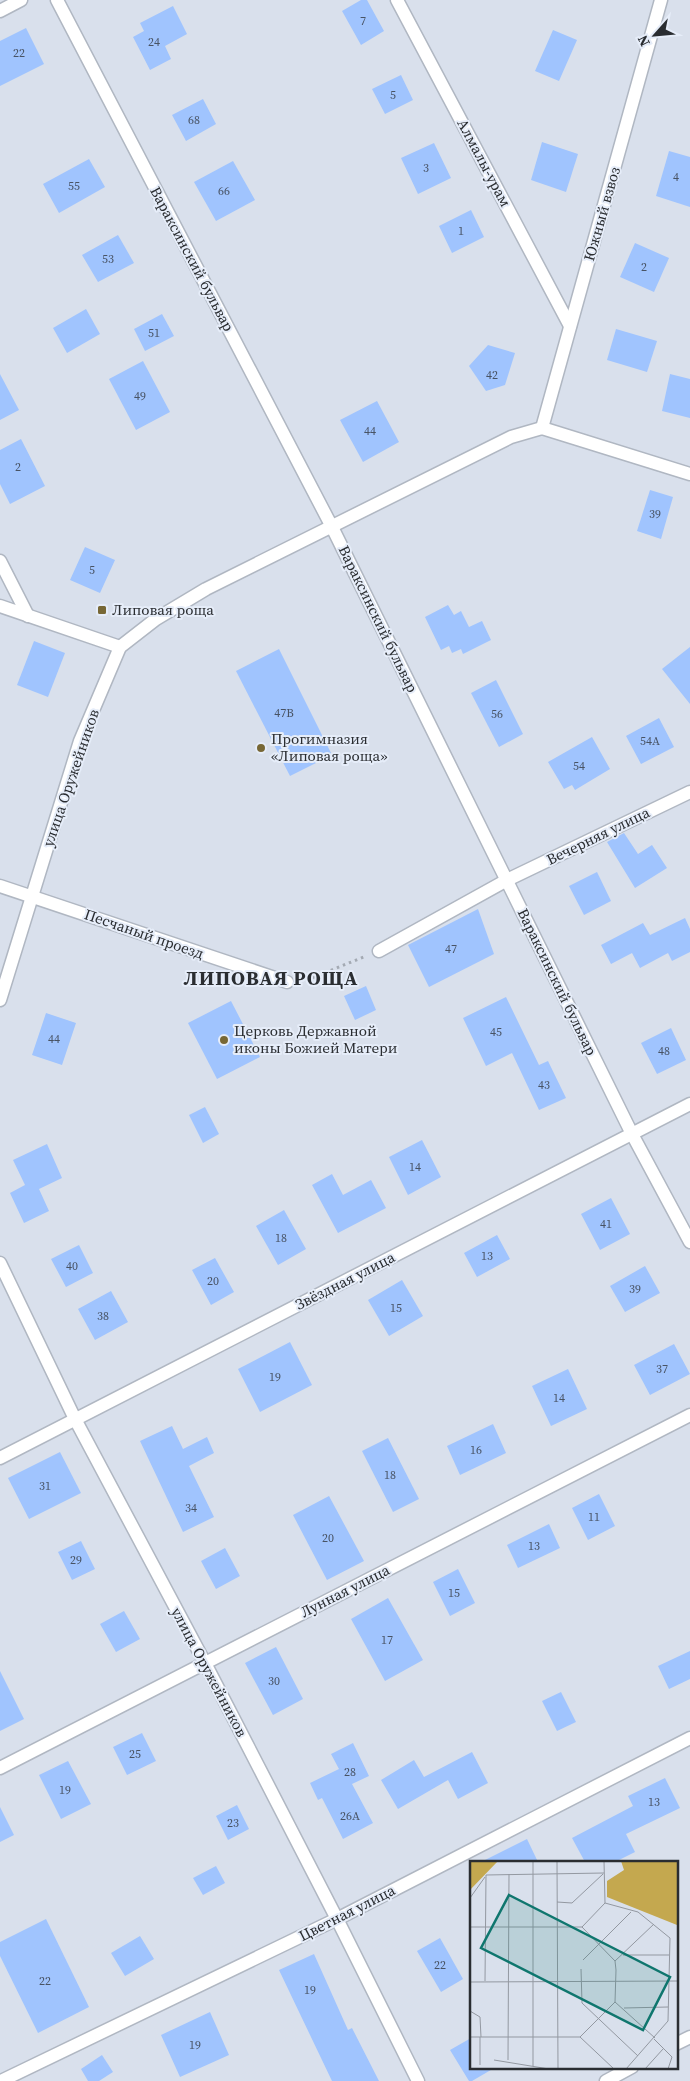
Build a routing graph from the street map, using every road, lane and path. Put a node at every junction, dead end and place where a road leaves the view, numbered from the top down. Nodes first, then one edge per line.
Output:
1 (21, 0) edge
2 (57, 0) edge
3 (397, 0) edge
4 (661, 0) edge
5 (0, 10) edge
6 (570, 326) junction
7 (542, 428) junction
8 (690, 474) edge
9 (332, 527) junction
10 (0, 561) edge
11 (0, 606) edge
12 (28, 616) junction
13 (120, 647) junction
14 (690, 792) edge
15 (507, 880) junction
16 (0, 886) edge
17 (32, 896) junction
18 (379, 951) joint
19 (287, 982) joint
20 (0, 1000) edge
21 (690, 1104) edge
22 (632, 1134) junction
23 (690, 1242) edge
24 (0, 1263) edge
25 (690, 1415) edge
26 (75, 1419) junction
27 (0, 1458) edge
28 (205, 1663) junction
29 (690, 1738) edge
30 (0, 1768) edge
31 (337, 1919) junction
32 (690, 2037) edge
33 (678, 2043) edge
34 (630, 2068) edge
35 (1, 2081) edge
36 (418, 2081) edge
37 (606, 2081) edge

1 - 5 street
2 - 9 street, Вараксинский бульвар
3 - 6 street, Алмалы-урам
4 - 6 street, Южный взвоз
6 - 7 street, Южный взвоз
7 - 8 street
7 - 9 street, улица Оружейников
9 - 13 street, улица Оружейников
9 - 15 street, Вараксинский бульвар
10 - 12 street
11 - 12 street
12 - 13 street
13 - 17 street, улица Оружейников
14 - 15 street, Вечерняя улица
15 - 18 street
15 - 22 street, Вараксинский бульвар
16 - 17 street, Песчаный проезд
17 - 19 street, Песчаный проезд
17 - 20 street, улица Оружейников
18 - 19 path
21 - 22 street, Звёздная улица
22 - 23 street, Вараксинский бульвар
22 - 26 street, Звёздная улица
24 - 26 street, улица Оружейников
25 - 28 street, Лунная улица
26 - 27 street, Звёздная улица
26 - 28 street, улица Оружейников
28 - 30 street, Лунная улица
28 - 31 street, улица Оружейников
29 - 31 street, Цветная улица
31 - 35 street, Цветная улица
31 - 36 street, улица Оружейников
32 - 33 street
34 - 37 street

